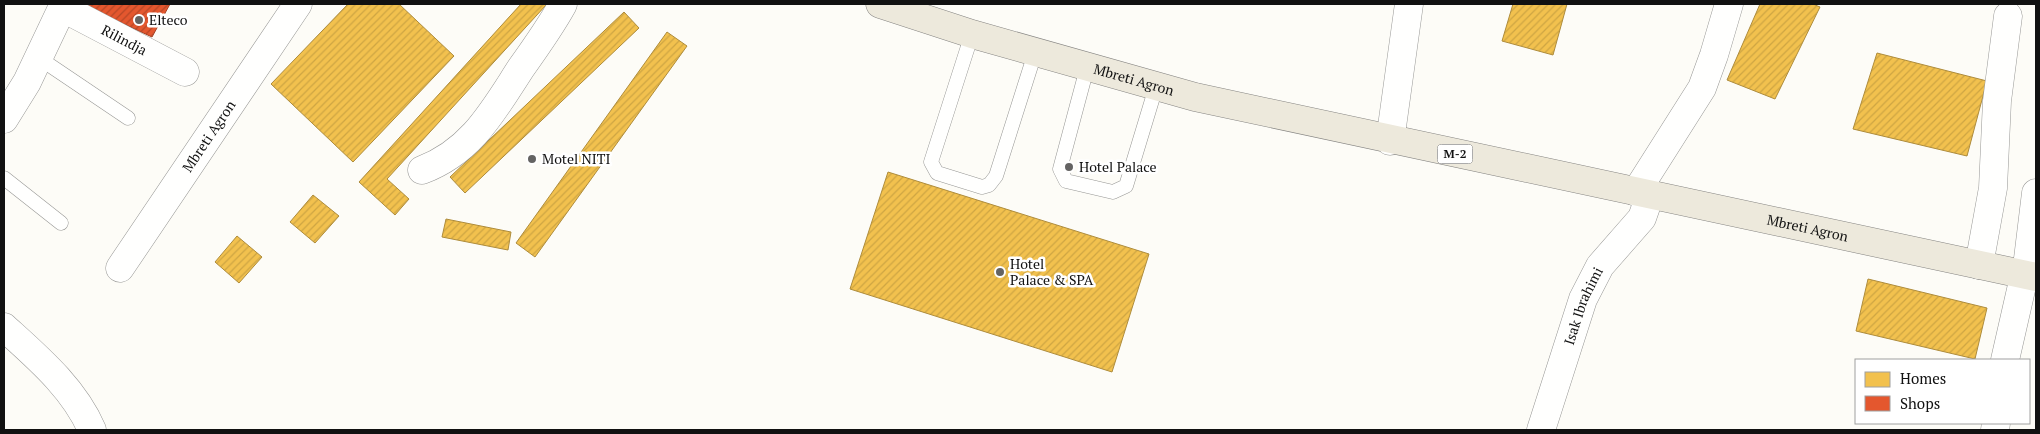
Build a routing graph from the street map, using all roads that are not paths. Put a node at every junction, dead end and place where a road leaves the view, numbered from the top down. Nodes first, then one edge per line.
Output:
1 (298, 4) edge
2 (563, 4) edge
3 (880, 4) edge
4 (1409, 4) edge
5 (1728, 4) edge
6 (63, 6) edge
7 (2008, 16) dead end
8 (972, 34) junction
9 (1035, 53) junction
10 (39, 58) junction
11 (1087, 68) junction
12 (186, 72) dead end
13 (1156, 87) junction
14 (128, 118) dead end
15 (4, 119) edge
16 (1390, 141) junction
17 (422, 170) dead end
18 (4, 178) edge
19 (1643, 193) junction
20 (2036, 193) edge
21 (61, 223) dead end
22 (1978, 265) junction
23 (120, 268) dead end
24 (2032, 272) edge
25 (4, 327) edge
26 (2005, 359) edge
27 (92, 430) edge
28 (1541, 430) edge

1 - 23 street, Mbreti Agron
2 - 17 street
3 - 8 main road, Mbreti Agron / M-2
4 - 16 street
5 - 19 street
6 - 10 street, Rilindja
6 - 12 street, Rilindja
7 - 22 street
8 - 9 main road, Mbreti Agron / M-2
8 - 9 lane
9 - 11 main road, Mbreti Agron / M-2
10 - 14 lane
10 - 15 street, Rilindja
11 - 13 main road, Mbreti Agron / M-2
11 - 13 lane
13 - 16 main road, Mbreti Agron / M-2
16 - 19 main road, Mbreti Agron / M-2
18 - 21 lane
19 - 22 main road, Mbreti Agron / M-2
19 - 28 street, Isak Ibrahimi
20 - 24 street
22 - 24 main road, Mbreti Agron / M-2
24 - 26 street
25 - 27 street

